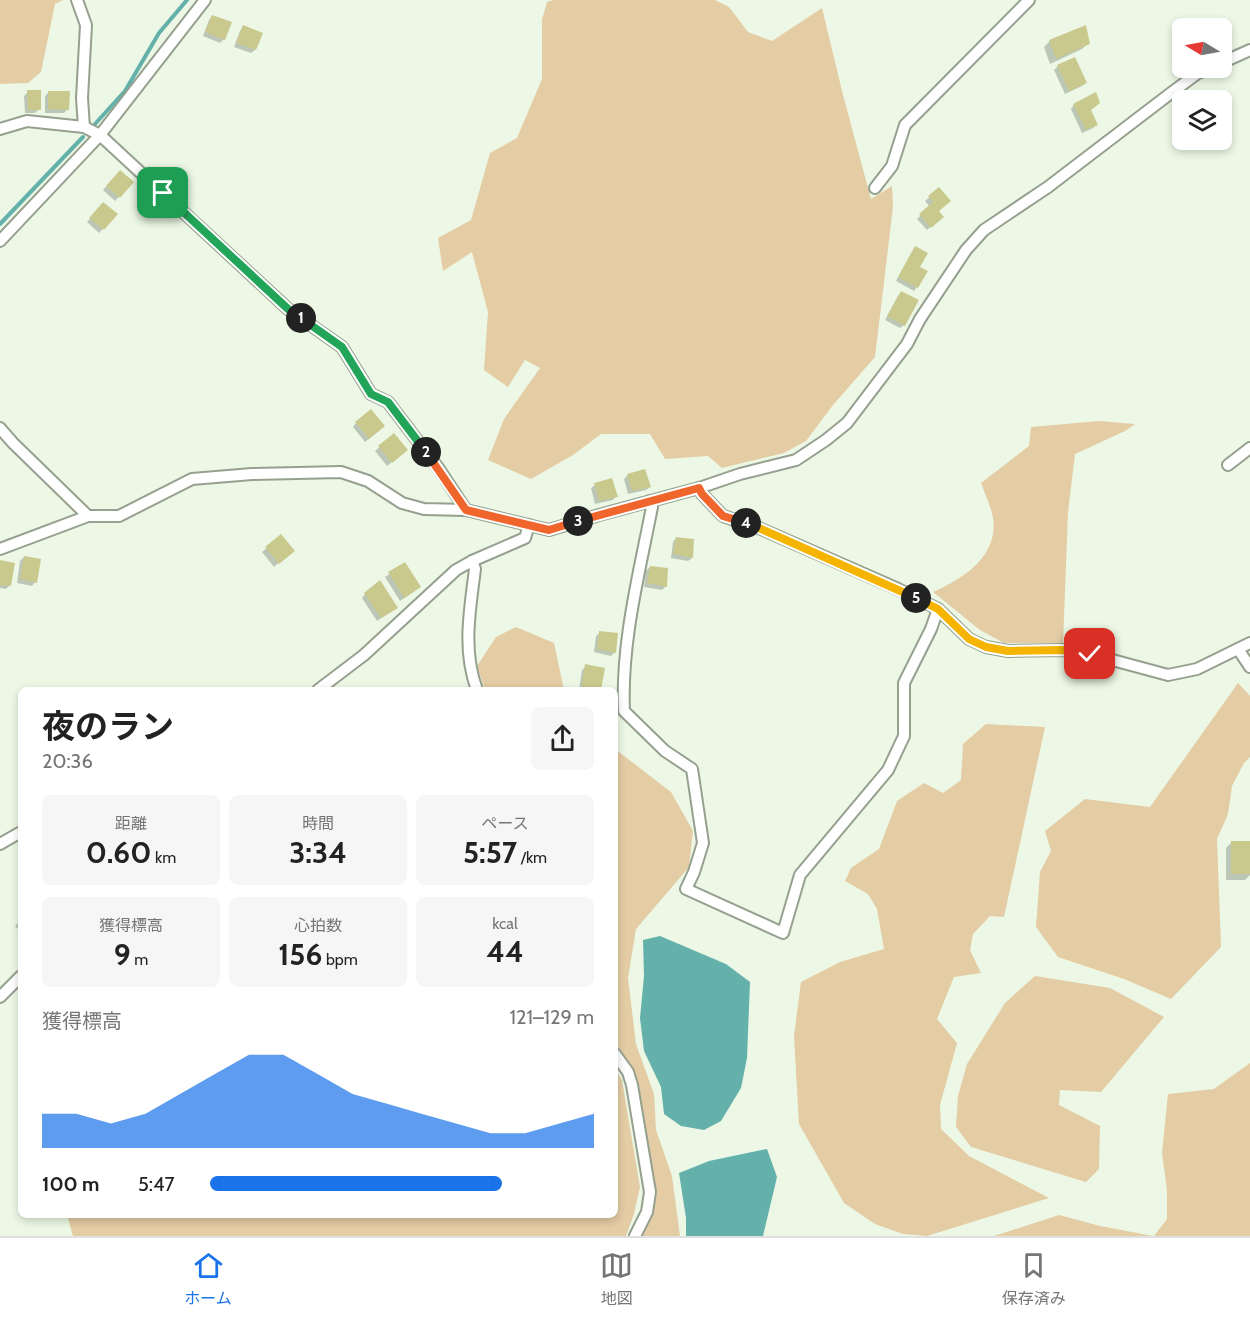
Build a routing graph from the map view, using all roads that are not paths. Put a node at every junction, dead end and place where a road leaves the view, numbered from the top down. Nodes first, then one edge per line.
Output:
1 (76, 0) edge
2 (205, 0) edge
3 (1029, 0) edge
4 (1250, 50) edge
5 (1232, 58) edge
6 (1191, 78) edge
7 (84, 127) junction
8 (0, 129) edge
9 (100, 135) junction
10 (875, 188) dead end
11 (0, 241) edge
12 (0, 428) edge
13 (1250, 448) edge
14 (1228, 465) dead end
15 (699, 488) junction
16 (650, 501) junction
17 (466, 510) junction
18 (88, 516) junction
19 (529, 525) junction
20 (0, 549) edge
21 (472, 561) junction
22 (938, 609) junction
23 (1250, 643) edge
24 (1238, 649) junction
25 (1250, 667) edge
26 (322, 687) edge
27 (476, 687) edge
28 (18, 834) edge
29 (0, 844) edge
30 (18, 979) edge
31 (0, 997) edge
32 (618, 1058) edge
33 (635, 1236) edge

1 - 7 street
2 - 9 street
3 - 10 street
4 - 5 street
6 - 15 street
7 - 8 street
7 - 9 street
9 - 11 street
9 - 17 street
12 - 18 street
13 - 14 street
15 - 16 street
15 - 22 street
16 - 19 street
16 - 22 street
17 - 18 street
17 - 19 street
18 - 20 street
19 - 21 street
21 - 26 street
21 - 27 street
22 - 24 street
23 - 24 street
24 - 25 street
28 - 29 street
30 - 31 street
32 - 33 street

